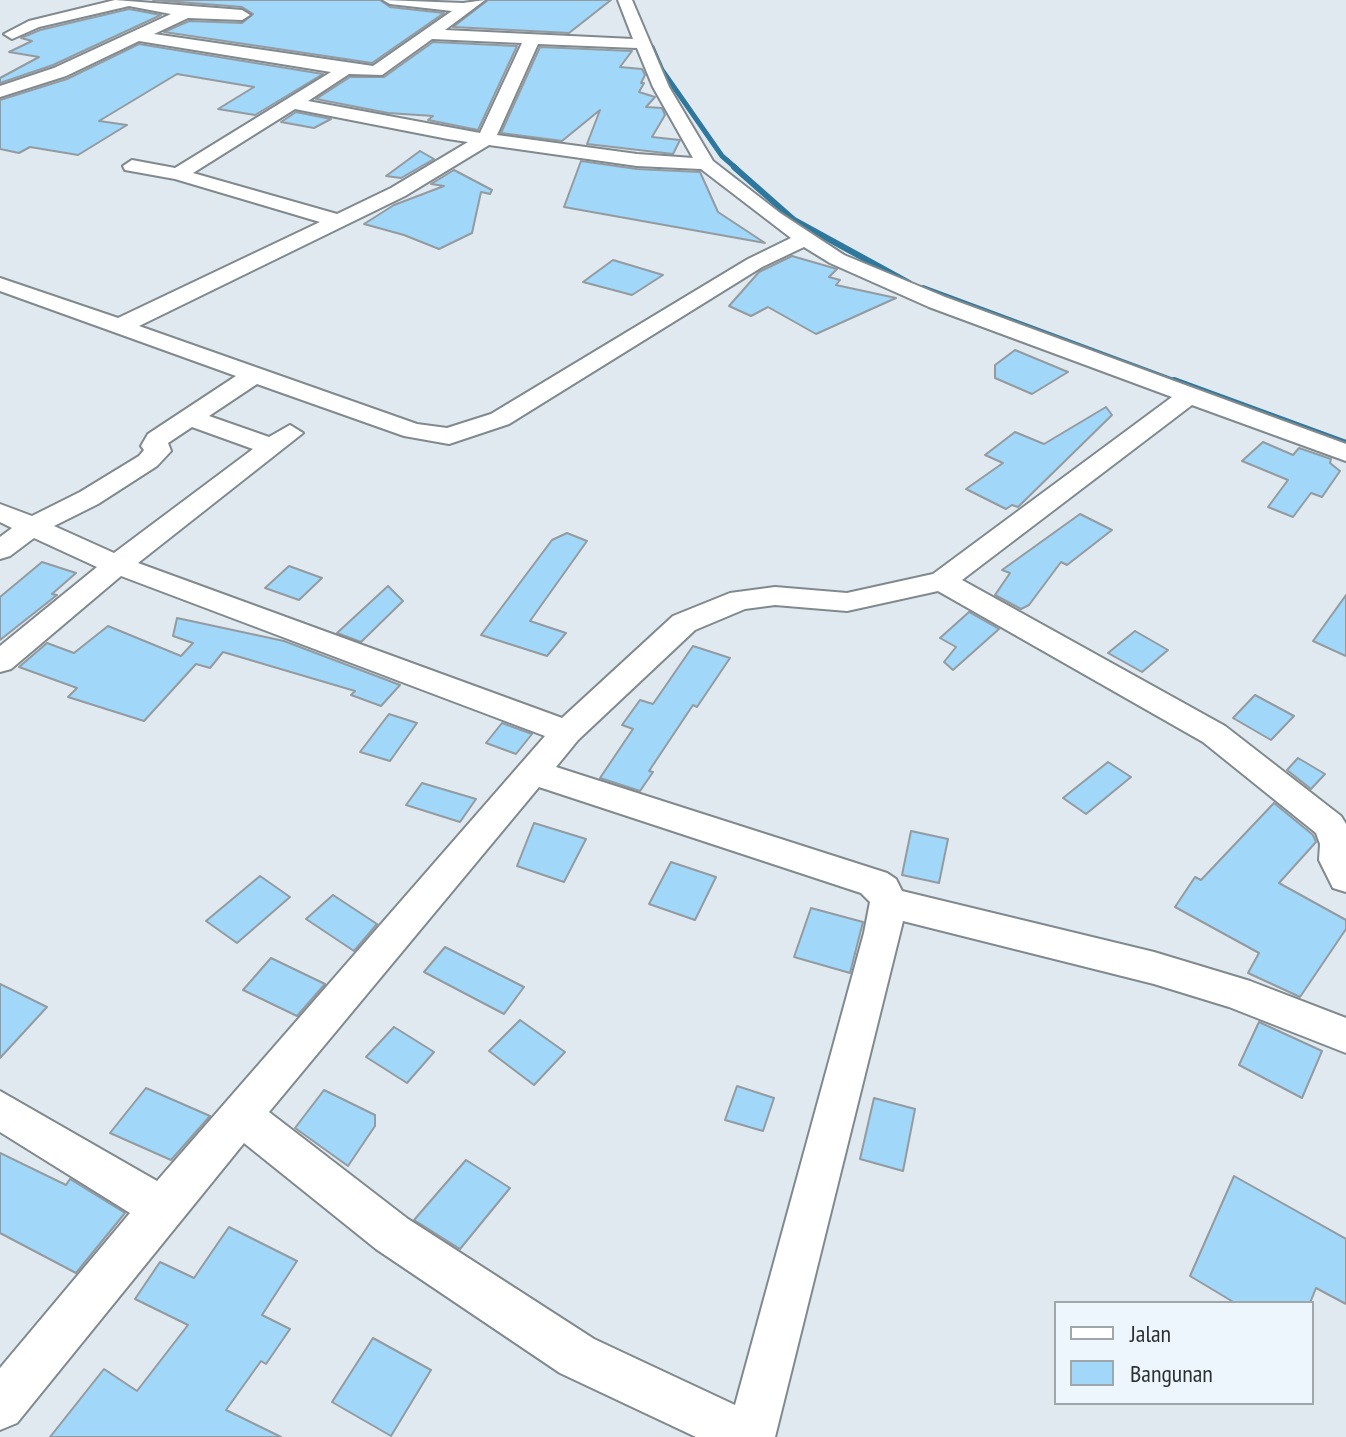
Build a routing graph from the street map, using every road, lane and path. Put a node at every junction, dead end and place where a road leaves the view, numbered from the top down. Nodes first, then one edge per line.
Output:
1 (390, 0) edge
2 (625, 0) edge
3 (124, 1) edge
4 (472, 4) edge
5 (186, 13) junction
6 (12, 34) dead end
7 (429, 34) junction
8 (137, 36) junction
9 (531, 41) junction
10 (643, 44) junction
11 (215, 48) junction
12 (346, 69) junction
13 (0, 92) edge
14 (293, 102) junction
15 (486, 139) junction
16 (706, 164) junction
17 (132, 166) dead end
18 (178, 174) junction
19 (339, 221) junction
20 (806, 238) junction
21 (0, 284) edge
22 (120, 326) junction
23 (256, 374) junction
24 (1191, 394) junction
25 (191, 418) junction
26 (1346, 453) edge
27 (0, 512) edge
28 (31, 527) junction
29 (0, 550) edge
30 (117, 565) junction
31 (942, 581) junction
32 (0, 662) edge
33 (567, 732) junction
34 (534, 773) junction
35 (1346, 878) edge
36 (888, 902) junction
37 (1346, 1036) edge
38 (0, 1110) edge
39 (241, 1115) junction
40 (162, 1208) junction
41 (0, 1406) edge
42 (751, 1436) edge

1 - 4 street
2 - 10 street
3 - 5 street
3 - 6 street
4 - 7 street
5 - 8 street
5 - 11 street
7 - 9 street
7 - 12 street
8 - 11 street
8 - 13 street
9 - 10 street
9 - 15 street
10 - 16 street
11 - 12 street
12 - 14 street
14 - 15 street
14 - 18 street
15 - 16 street
15 - 19 street
16 - 20 street
17 - 18 street
18 - 19 street
19 - 22 street
20 - 23 street
20 - 24 street
21 - 22 street
22 - 23 street
23 - 25 street
24 - 26 street
24 - 31 street
25 - 28 street
25 - 30 street
27 - 28 street
28 - 29 street
28 - 30 street
30 - 32 street
30 - 33 street
31 - 33 street
31 - 35 street
33 - 34 street
34 - 36 street
34 - 39 street
36 - 37 street
36 - 42 street
38 - 40 street
39 - 40 street
39 - 42 street
40 - 41 street

